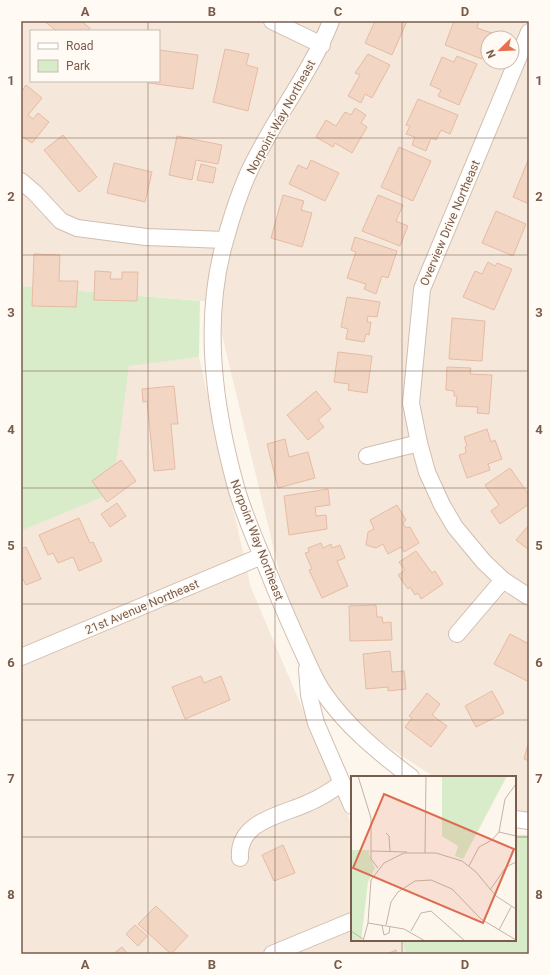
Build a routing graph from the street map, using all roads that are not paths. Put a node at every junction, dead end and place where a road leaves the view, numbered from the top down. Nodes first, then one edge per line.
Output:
1 (272, 21) edge
2 (331, 21) edge
3 (529, 32) edge
4 (322, 45) junction
5 (21, 181) edge
6 (225, 240) junction
7 (419, 443) junction
8 (367, 456) dead end
9 (262, 556) junction
10 (503, 580) junction
11 (529, 597) edge
12 (457, 634) dead end
13 (21, 657) edge
14 (306, 659) junction
15 (410, 776) edge
16 (342, 783) junction
17 (351, 804) edge
18 (516, 819) edge
19 (529, 821) edge
20 (240, 858) dead end
21 (351, 921) edge
22 (272, 954) edge

1 - 4 street
2 - 4 street, Norpoint Way Northeast
3 - 7 street, Overview Drive Northeast
4 - 6 street, Norpoint Way Northeast
5 - 6 street
6 - 9 street, Norpoint Way Northeast
7 - 8 street
7 - 10 street, Overview Drive Northeast
9 - 13 street, 21st Avenue Northeast
9 - 14 street, Norpoint Way Northeast
10 - 11 street, Overview Drive Northeast
10 - 12 street
14 - 15 street, Norpoint Way Northeast
14 - 16 street
16 - 17 street
16 - 20 street
18 - 19 street
21 - 22 street

